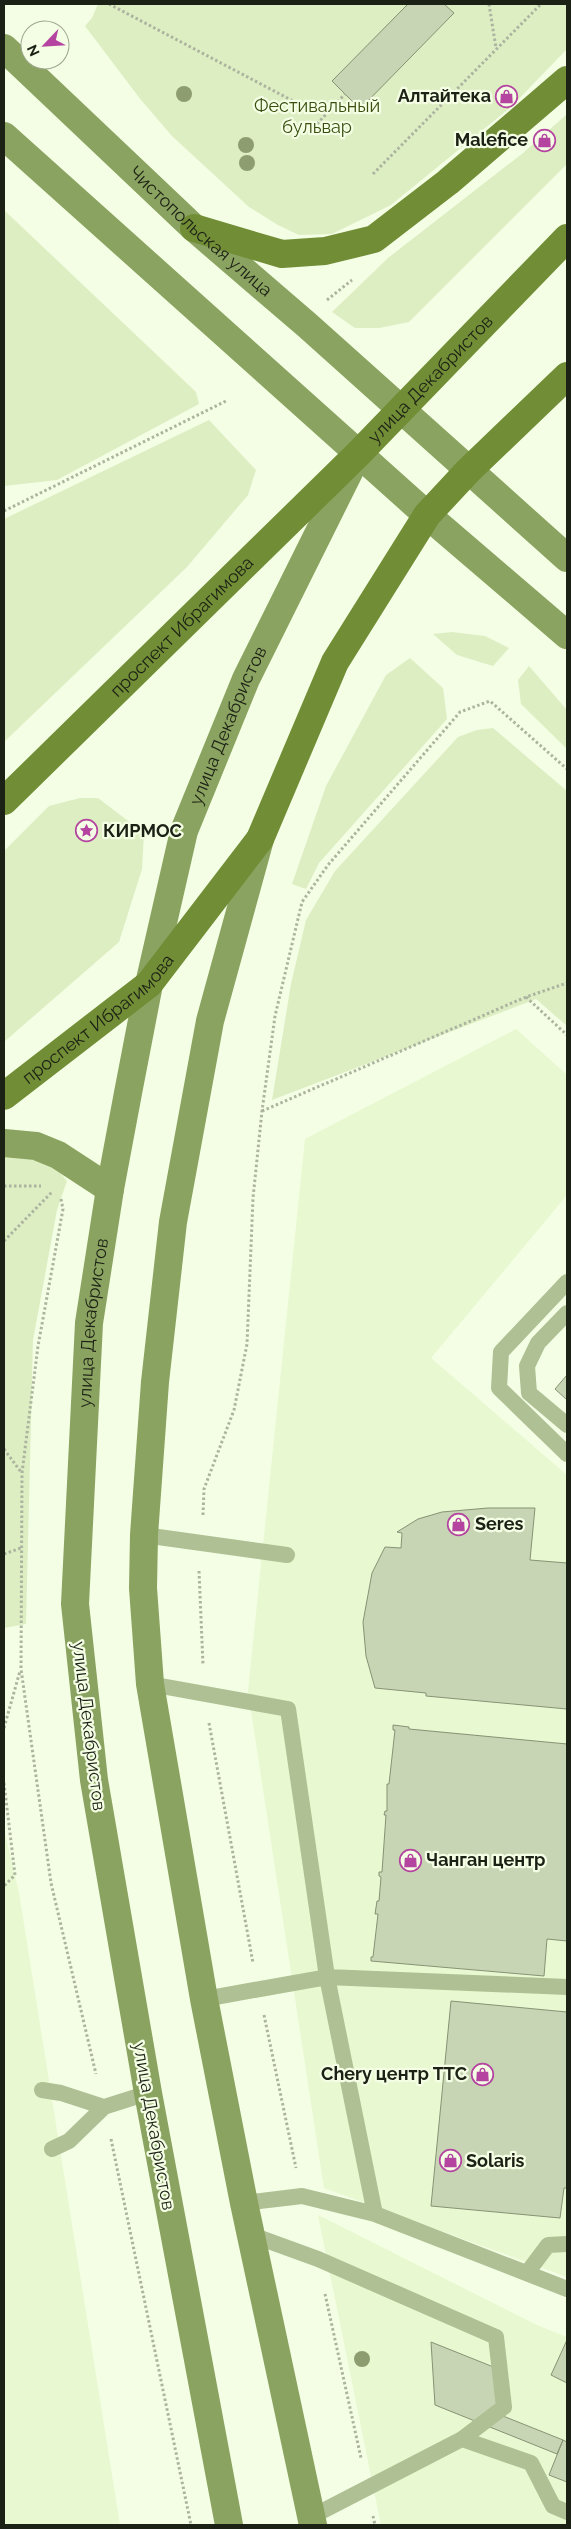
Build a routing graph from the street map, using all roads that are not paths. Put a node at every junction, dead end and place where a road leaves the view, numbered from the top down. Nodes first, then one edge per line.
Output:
1 (4, 48) edge
2 (567, 80) edge
3 (4, 136) edge
4 (194, 228) junction
5 (567, 238) edge
6 (567, 376) edge
7 (401, 408) junction
8 (359, 452) junction
9 (468, 470) junction
10 (427, 515) junction
11 (567, 558) edge
12 (567, 635) edge
13 (4, 801) edge
14 (260, 839) junction
15 (149, 984) junction
16 (4, 1096) edge
17 (4, 1143) edge
18 (110, 1189) junction
19 (567, 1282) edge
20 (567, 1313) edge
21 (567, 1425) edge
22 (567, 1454) edge
23 (144, 1535) junction
24 (287, 1555) dead end
25 (150, 1684) junction
26 (327, 1977) junction
27 (567, 1987) edge
28 (204, 1999) junction
29 (42, 2090) dead end
30 (148, 2093) junction
31 (104, 2107) junction
32 (52, 2149) dead end
33 (244, 2203) junction
34 (374, 2214) junction
35 (252, 2235) junction
36 (567, 2244) edge
37 (527, 2273) junction
38 (567, 2289) edge
39 (462, 2440) junction
40 (567, 2512) edge
41 (312, 2521) edge
42 (229, 2525) edge

1 - 4 main road, Чистопольская улица
2 - 4 main road
3 - 8 main road
4 - 7 main road, Чистопольская улица
5 - 7 main road, улица Декабристов
6 - 9 main road
7 - 8 main road, улица Декабристов
7 - 9 main road, Чистопольская улица
8 - 10 main road
8 - 13 main road, проспект Ибрагимова
8 - 15 main road, улица Декабристов
9 - 10 main road
9 - 11 main road, Чистопольская улица
10 - 12 main road
10 - 14 main road
14 - 15 main road, проспект Ибрагимова
14 - 23 main road
15 - 16 main road, проспект Ибрагимова
15 - 18 main road, улица Декабристов
17 - 18 main road
18 - 30 main road, улица Декабристов
19 - 22 lane
20 - 21 lane
23 - 24 lane
23 - 25 main road
25 - 26 lane
25 - 28 main road
26 - 27 lane
26 - 28 lane
26 - 34 lane
28 - 33 main road
29 - 31 lane
30 - 31 lane
30 - 42 main road, улица Декабристов
31 - 32 lane
33 - 34 lane
33 - 35 main road
34 - 37 lane
35 - 39 lane
35 - 41 main road
36 - 37 lane
37 - 38 lane
39 - 40 lane
39 - 41 lane

